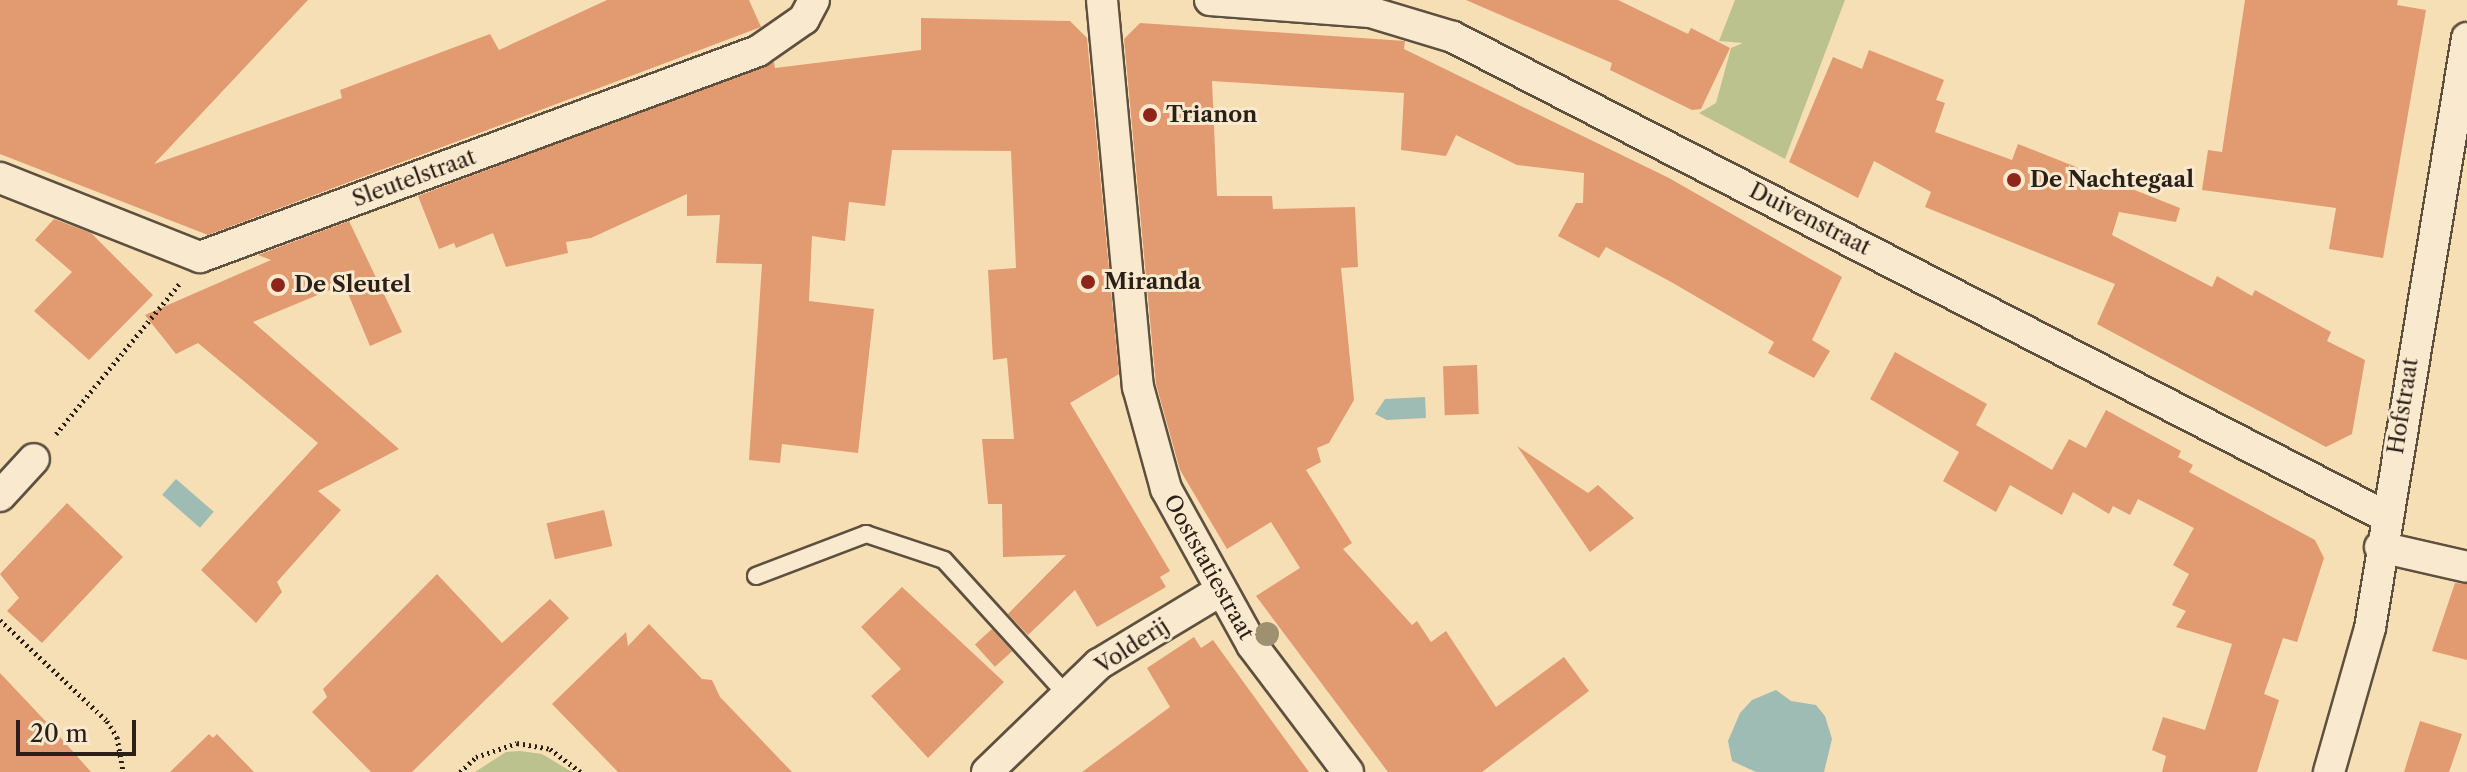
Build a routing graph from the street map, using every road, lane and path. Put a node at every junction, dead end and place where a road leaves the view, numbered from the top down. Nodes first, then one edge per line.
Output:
1 (814, 0) edge
2 (1102, 0) edge
3 (1210, 0) edge
4 (2467, 38) edge
5 (0, 178) edge
6 (200, 257) junction
7 (34, 459) joint
8 (0, 496) edge
9 (2385, 516) junction
10 (2380, 547) junction
11 (2467, 567) edge
12 (756, 576) dead end
13 (1220, 591) junction
14 (0, 620) edge
15 (1058, 703) junction
16 (123, 772) edge
17 (460, 772) edge
18 (580, 772) edge
19 (987, 772) edge
20 (1348, 772) edge
21 (2329, 772) edge

1 - 6 street, Sleutelstraat
2 - 13 street, Ooststatiestraat
3 - 9 street, Duivenstraat
4 - 9 street, Hofstraat
5 - 6 street
6 - 7 path
7 - 8 street
9 - 10 street, Hofstraat
10 - 11 street
10 - 21 street, Hofstraat
12 - 15 lane
13 - 15 street, Volderij
13 - 20 street, Ooststatiestraat
14 - 16 path
15 - 19 street, Volderij
17 - 18 path

